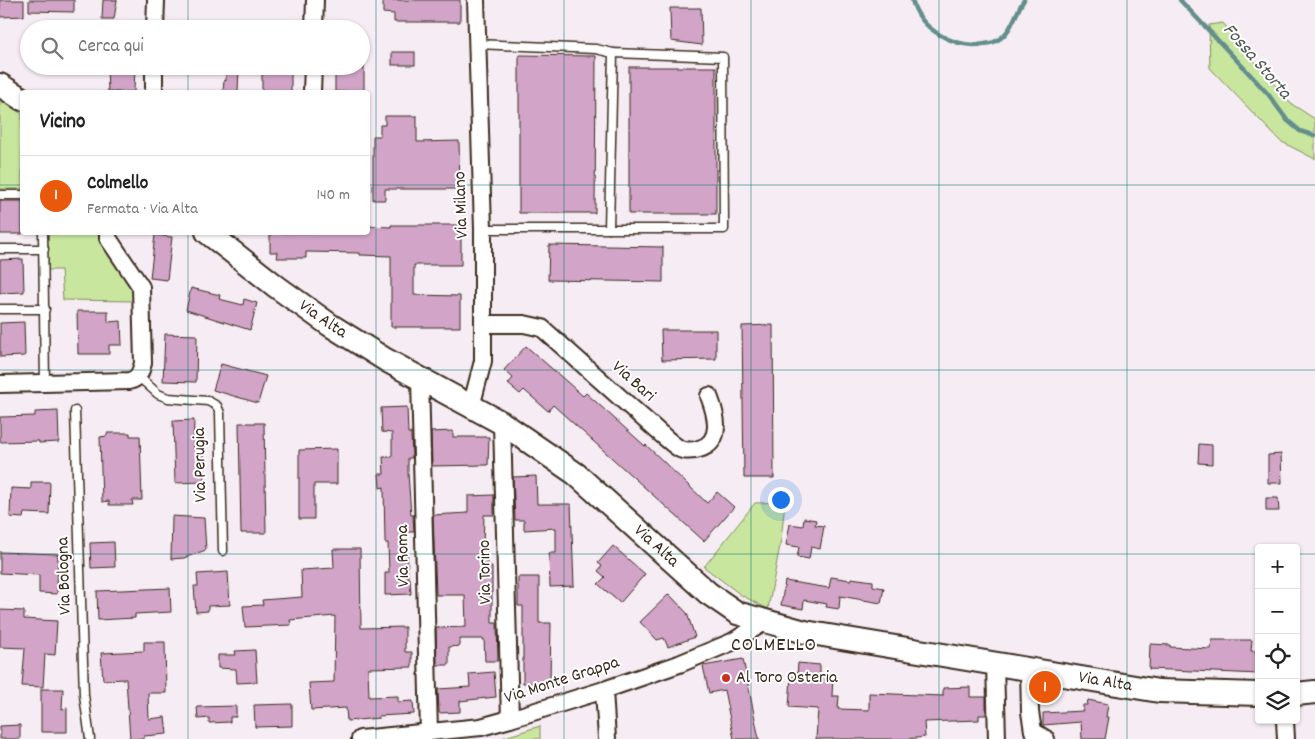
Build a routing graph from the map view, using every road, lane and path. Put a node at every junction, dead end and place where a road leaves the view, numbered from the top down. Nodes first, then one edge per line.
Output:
1 (156, 0) edge
2 (315, 0) edge
3 (476, 0) edge
4 (155, 20) edge
5 (314, 20) edge
6 (476, 44) junction
7 (614, 53) junction
8 (154, 75) edge
9 (313, 75) edge
10 (0, 85) edge
11 (154, 90) edge
12 (312, 90) edge
13 (20, 98) edge
14 (0, 195) edge
15 (20, 195) edge
16 (483, 229) junction
17 (609, 229) junction
18 (43, 235) edge
19 (108, 235) edge
20 (211, 235) edge
21 (44, 249) junction
22 (0, 250) edge
23 (45, 309) junction
24 (0, 310) edge
25 (484, 324) junction
26 (138, 376) junction
27 (420, 379) junction
28 (0, 384) edge
29 (45, 384) junction
30 (709, 396) dead end
31 (471, 407) junction
32 (75, 411) dead end
33 (502, 423) junction
34 (223, 551) dead end
35 (766, 621) junction
36 (995, 663) junction
37 (1028, 668) junction
38 (604, 690) junction
39 (1315, 692) edge
40 (1255, 694) edge
41 (1300, 694) edge
42 (510, 720) junction
43 (1285, 724) edge
44 (429, 732) junction
45 (90, 739) edge
46 (360, 739) edge
47 (607, 739) edge
48 (997, 739) edge
49 (1046, 739) edge
50 (1286, 739) edge

1 - 4 street
2 - 5 street
3 - 6 street, Via Milano
6 - 7 lane
6 - 16 street, Via Milano
7 - 17 lane
7 - 17 lane
8 - 11 street
9 - 12 street
10 - 13 main road
14 - 15 lane
16 - 17 lane
16 - 25 street, Via Milano
18 - 21 lane
19 - 26 street
20 - 27 main road, Via Alta
21 - 22 lane
21 - 23 lane
23 - 24 lane
23 - 29 lane
25 - 30 street, Via Bari
25 - 31 street, Via Milano
26 - 29 street
26 - 34 lane, Via Perugia
27 - 31 main road, Via Alta
27 - 44 street, Via Roma
28 - 29 street
31 - 33 main road, Via Alta
32 - 45 lane, Via Bologna
33 - 35 main road, Via Alta
33 - 42 street, Via Torino
35 - 36 main road, Via Alta
35 - 38 street, Via Monte Grappa
36 - 37 main road, Via Alta
36 - 48 street
37 - 40 main road, Via Alta
37 - 49 street
38 - 42 street, Via Monte Grappa
38 - 47 street
39 - 41 main road
42 - 44 street, Via Monte Grappa
43 - 50 street
44 - 46 street, Via Monte Grappa

